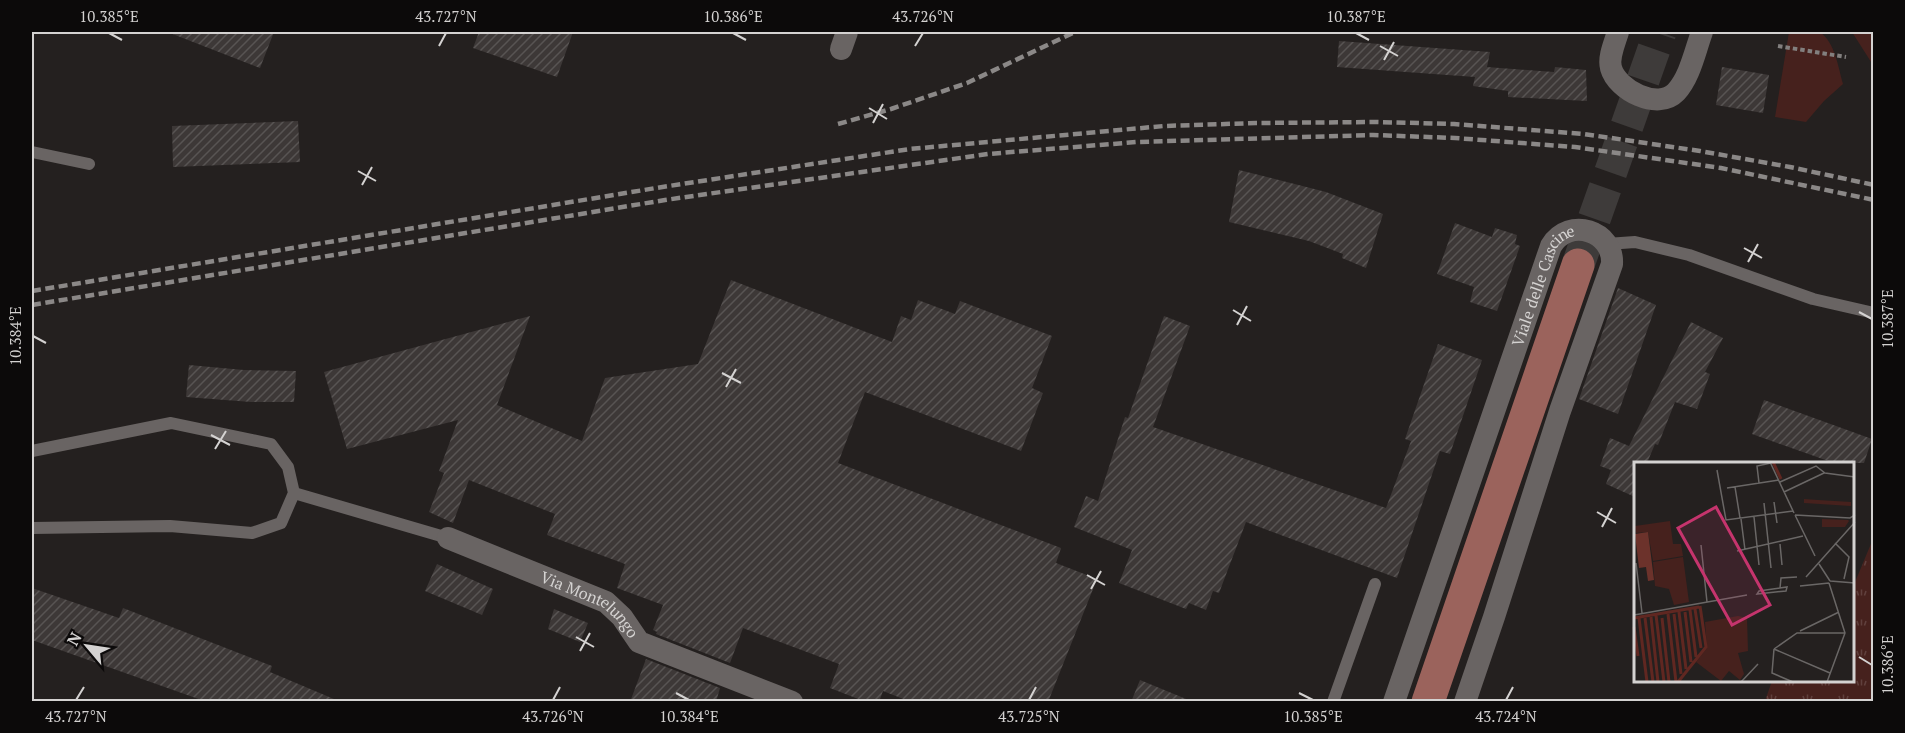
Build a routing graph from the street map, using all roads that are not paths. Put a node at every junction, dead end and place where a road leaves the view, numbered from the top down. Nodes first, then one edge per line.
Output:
1 (1618, 32) edge
2 (1702, 32) edge
3 (32, 152) edge
4 (89, 164) dead end
5 (1607, 244) junction
6 (1578, 265) tunnel mouth
7 (1874, 313) edge
8 (32, 452) edge
9 (294, 493) junction
10 (32, 528) edge
11 (448, 538) joint
12 (1375, 584) dead end
13 (792, 702) edge
14 (1333, 702) edge
15 (1394, 702) edge
16 (1428, 702) edge
17 (1465, 702) edge

1 - 2 street
3 - 4 lane
5 - 7 lane
5 - 15 street, Viale delle Cascine
5 - 17 street, Viale delle Cascine
6 - 16 main road, Viale delle Cascine
8 - 9 lane
9 - 10 lane
9 - 11 lane
11 - 13 street, Via Montelungo
12 - 14 lane

